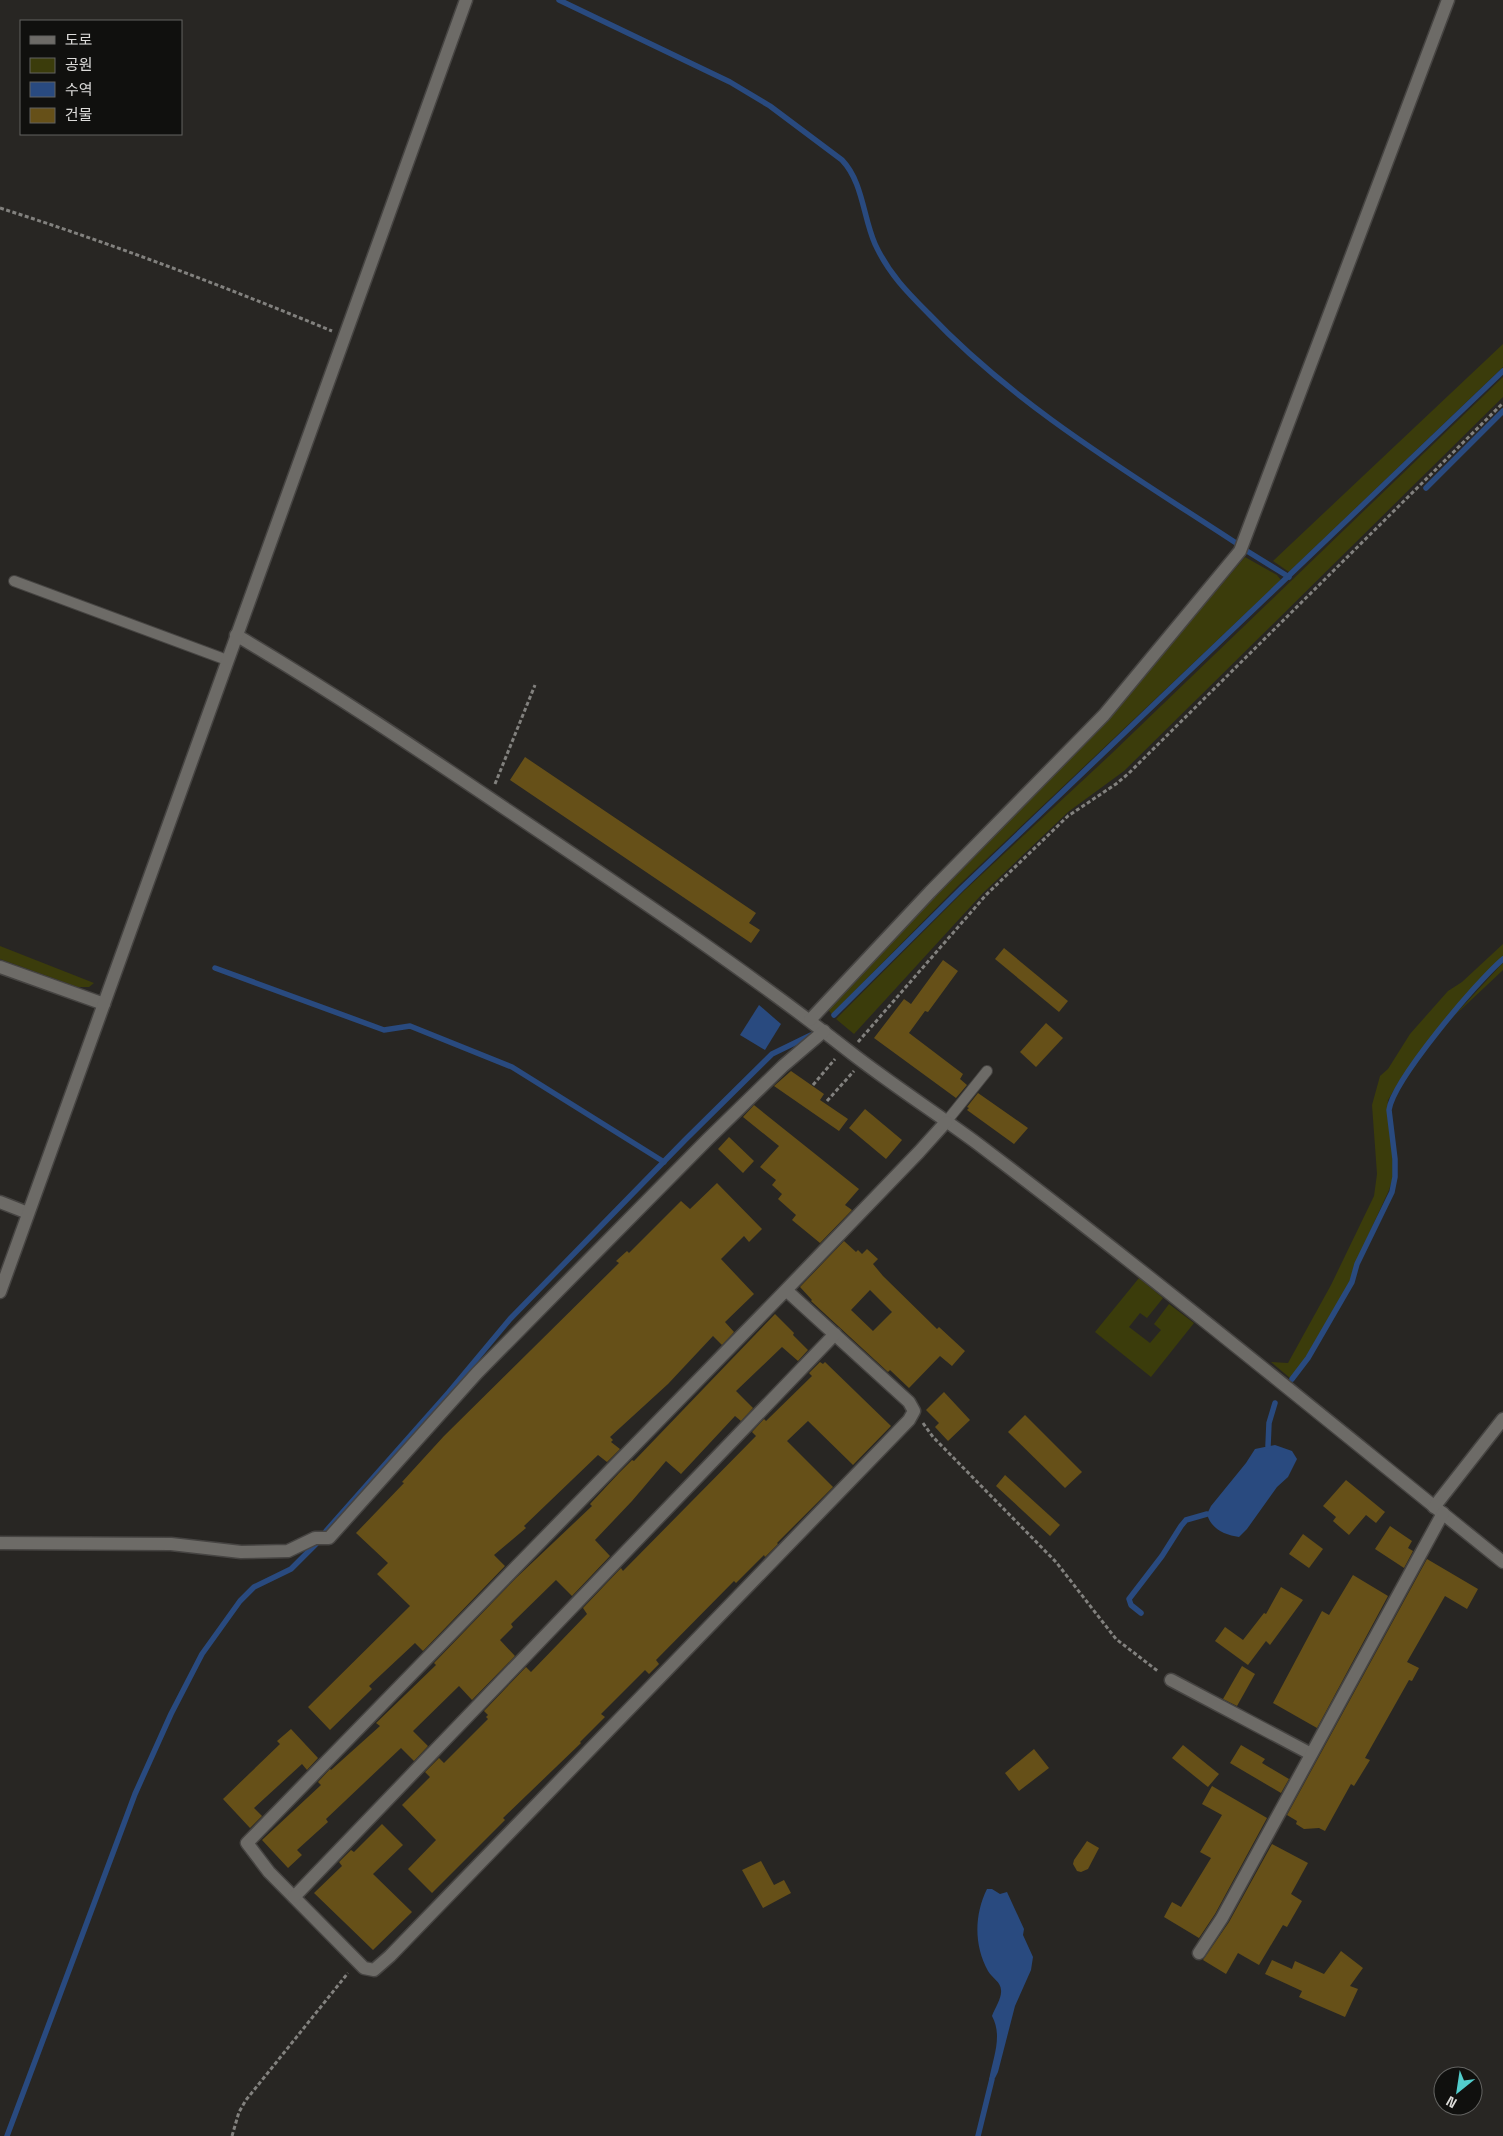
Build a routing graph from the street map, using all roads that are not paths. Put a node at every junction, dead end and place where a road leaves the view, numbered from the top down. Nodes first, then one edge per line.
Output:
1 (466, 0) edge
2 (1448, 0) edge
3 (14, 581) dead end
4 (236, 635) junction
5 (227, 660) junction
6 (0, 967) edge
7 (104, 1004) junction
8 (810, 1020) junction
9 (824, 1030) junction
10 (987, 1071) dead end
11 (946, 1122) junction
12 (0, 1202) edge
13 (28, 1213) junction
14 (786, 1290) junction
15 (0, 1292) edge
16 (835, 1334) junction
17 (1503, 1419) edge
18 (1438, 1510) junction
19 (0, 1542) edge
20 (1503, 1562) edge
21 (1171, 1680) road end
22 (1312, 1754) junction
23 (294, 1898) junction
24 (1199, 1954) dead end

1 - 4 street
2 - 8 street
3 - 5 lane
4 - 5 street
4 - 8 street
5 - 7 street
6 - 7 street
7 - 13 street
8 - 9 street
9 - 11 street
9 - 19 street
10 - 11 lane
11 - 14 street
11 - 18 street
12 - 13 street
13 - 15 street
14 - 16 street
14 - 23 street
16 - 23 street
16 - 23 street
17 - 18 street
18 - 20 street
18 - 22 street
21 - 22 street
22 - 24 street

